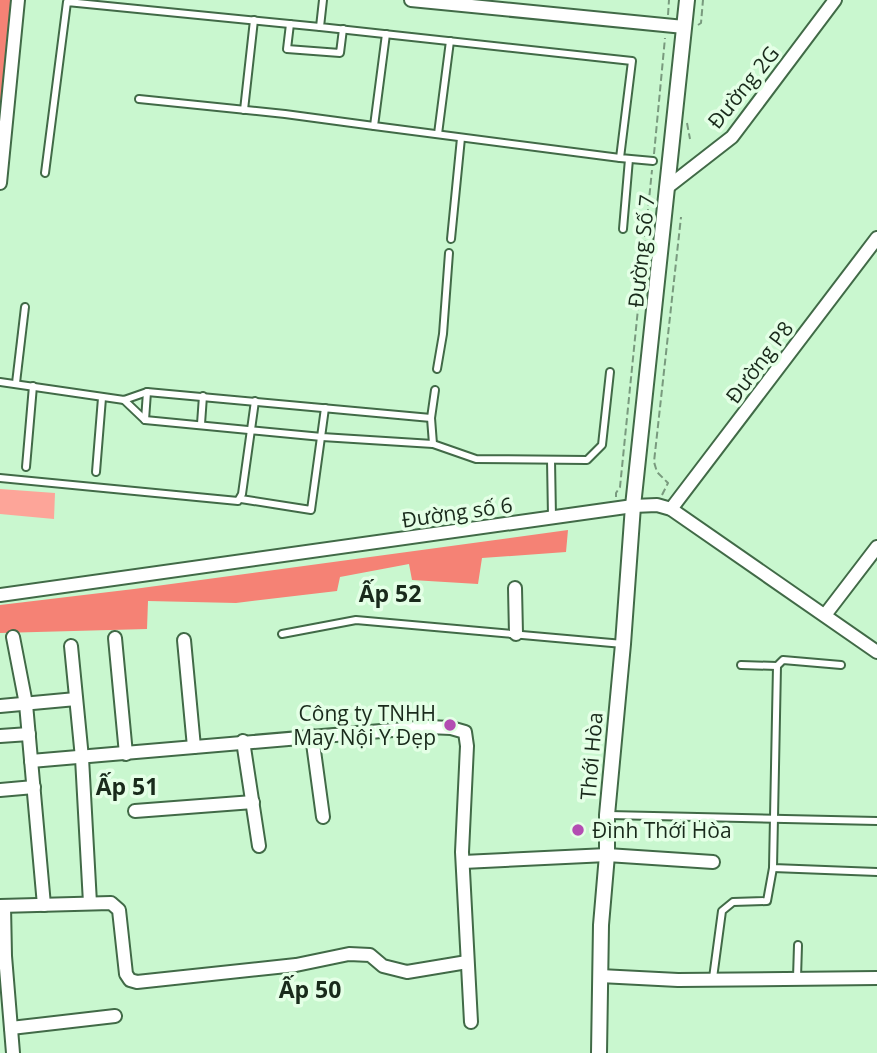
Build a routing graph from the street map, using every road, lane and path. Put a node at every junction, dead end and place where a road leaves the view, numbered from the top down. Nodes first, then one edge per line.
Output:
1 (18, 0) edge
2 (323, 0) edge
3 (411, 0) edge
4 (669, 0) edge
5 (687, 0) edge
6 (835, 0) edge
7 (254, 20) junction
8 (289, 24) junction
9 (666, 26) junction
10 (320, 27) junction
11 (684, 27) junction
12 (343, 29) junction
13 (386, 34) junction
14 (450, 41) junction
15 (138, 99) dead end
16 (244, 110) junction
17 (374, 126) junction
18 (438, 134) junction
19 (461, 138) junction
20 (620, 158) junction
21 (629, 159) junction
22 (653, 161) junction
23 (45, 173) dead end
24 (0, 183) edge
25 (669, 186) junction
26 (681, 216) dead end
27 (623, 229) dead end
28 (877, 238) edge
29 (451, 239) dead end
30 (450, 253) dead end
31 (25, 307) dead end
32 (437, 369) dead end
33 (610, 372) dead end
34 (0, 382) edge
35 (16, 383) junction
36 (33, 386) junction
37 (435, 390) dead end
38 (147, 392) junction
39 (203, 396) junction
40 (102, 398) junction
41 (124, 400) junction
42 (255, 401) junction
43 (325, 408) junction
44 (431, 418) junction
45 (145, 419) junction
46 (201, 424) junction
47 (253, 430) junction
48 (322, 437) junction
49 (433, 443) junction
50 (551, 460) junction
51 (26, 467) dead end
52 (96, 472) dead end
53 (0, 478) edge
54 (241, 499) junction
55 (657, 505) junction
56 (634, 506) junction
57 (618, 509) junction
58 (671, 509) junction
59 (552, 518) junction
60 (877, 547) edge
61 (515, 588) dead end
62 (0, 595) edge
63 (825, 615) junction
64 (282, 634) dead end
65 (516, 634) junction
66 (13, 637) dead end
67 (115, 638) dead end
68 (184, 640) dead end
69 (624, 644) junction
70 (71, 646) dead end
71 (877, 652) edge
72 (741, 665) dead end
73 (841, 665) dead end
74 (778, 666) junction
75 (76, 699) junction
76 (26, 704) junction
77 (0, 706) edge
78 (29, 734) junction
79 (0, 736) edge
80 (312, 736) junction
81 (243, 741) junction
82 (194, 747) junction
83 (126, 754) junction
84 (82, 758) junction
85 (32, 761) junction
86 (34, 788) junction
87 (0, 790) edge
88 (253, 802) junction
89 (135, 811) dead end
90 (607, 815) junction
91 (323, 817) dead end
92 (772, 818) junction
93 (877, 821) edge
94 (259, 846) dead end
95 (607, 855) junction
96 (463, 862) junction
97 (713, 862) dead end
98 (773, 868) junction
99 (877, 872) edge
100 (90, 903) junction
101 (44, 905) junction
102 (2, 906) edge
103 (798, 945) dead end
104 (467, 962) junction
105 (600, 976) junction
106 (713, 978) junction
107 (797, 978) junction
108 (877, 978) edge
109 (115, 1016) dead end
110 (471, 1022) dead end
111 (11, 1028) junction
112 (13, 1053) edge
113 (598, 1053) edge

1 - 24 street
2 - 10 lane
3 - 9 street
4 - 9 path
5 - 11 street, Đường Số 7
6 - 25 street, Đường 2G
7 - 8 lane
7 - 16 lane
7 - 23 lane
8 - 10 lane
8 - 12 lane
9 - 11 street
9 - 22 path
10 - 12 lane
11 - 25 street, Đường Số 7
12 - 13 lane
13 - 14 lane
13 - 17 lane
14 - 18 lane
14 - 20 lane
15 - 16 lane
16 - 17 lane
17 - 18 lane
18 - 19 lane
19 - 20 lane
19 - 29 lane
20 - 21 lane
21 - 22 lane
21 - 27 lane
22 - 57 path
25 - 56 street, Đường Số 7
26 - 55 path
28 - 58 street, Đường P8
30 - 32 lane
31 - 35 lane
33 - 50 lane
34 - 35 lane
35 - 36 lane
36 - 40 lane
36 - 51 lane
37 - 44 lane
38 - 39 lane
38 - 41 lane
38 - 45 lane
39 - 42 lane
39 - 46 lane
40 - 41 lane
40 - 52 lane
41 - 45 lane
42 - 43 lane
42 - 47 lane
43 - 44 lane
43 - 48 lane
44 - 49 lane
45 - 46 lane
46 - 47 lane
47 - 48 lane
47 - 54 lane
48 - 49 lane
48 - 54 lane
49 - 50 lane
50 - 59 lane
53 - 54 lane
55 - 56 street, Đường số 6
55 - 58 street, Đường số 6
56 - 57 street, Đường số 6
56 - 69 street, Thới Hòa
57 - 59 street, Đường số 6
58 - 63 street, Đường số 6
59 - 62 street, Đường số 6
60 - 63 street
61 - 65 street
63 - 71 street, Đường số 6
64 - 65 lane
65 - 69 lane
66 - 76 street
67 - 83 street
68 - 82 street
69 - 90 street, Thới Hòa
70 - 75 street
72 - 74 lane
73 - 74 lane
74 - 92 lane
75 - 76 street
75 - 84 street
76 - 77 street
76 - 78 street
78 - 79 street
78 - 85 street
80 - 81 street
80 - 91 street
80 - 96 street
81 - 82 street
81 - 88 street
82 - 83 street
83 - 84 street
84 - 85 street
84 - 100 street
85 - 86 street
86 - 87 street
86 - 101 street
88 - 89 street
88 - 94 street
90 - 92 lane
90 - 95 street, Thới Hòa
92 - 93 lane
92 - 98 lane
95 - 96 street
95 - 97 street
95 - 105 street, Thới Hòa
96 - 104 street
98 - 99 lane
98 - 106 lane
100 - 101 street
100 - 104 street
101 - 102 street
102 - 111 street
103 - 107 lane
104 - 110 street
105 - 106 street
105 - 113 street, Thới Hòa
106 - 107 street
107 - 108 street
109 - 111 street
111 - 112 street

